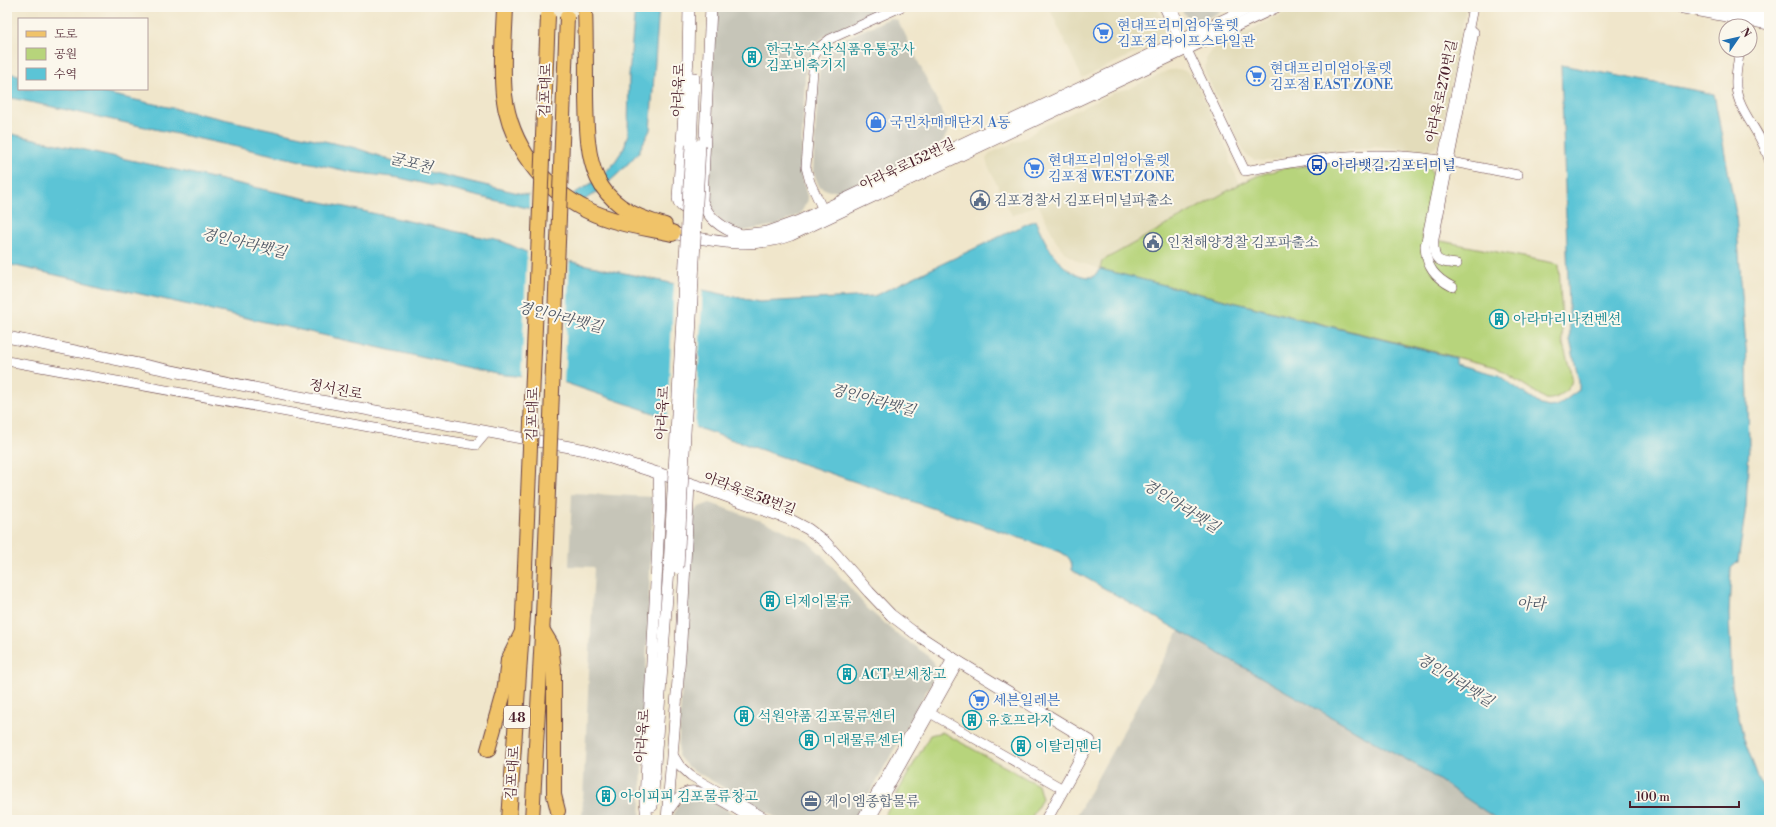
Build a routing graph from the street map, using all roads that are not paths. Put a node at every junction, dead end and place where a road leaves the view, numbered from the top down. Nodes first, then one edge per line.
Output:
1 (505, 7) edge
2 (585, 7) edge
3 (689, 7) edge
4 (696, 7) edge
5 (705, 7) edge
6 (711, 7) edge
7 (900, 7) edge
8 (1164, 7) edge
9 (1171, 7) edge
10 (1251, 7) edge
11 (1276, 7) edge
12 (1473, 7) edge
13 (1479, 7) edge
14 (1678, 7) edge
15 (1726, 7) edge
16 (548, 11) edge
17 (567, 12) edge
18 (1769, 15) edge
19 (1741, 18) edge
20 (1745, 18) edge
21 (1752, 18) edge
22 (1758, 22) edge
23 (1769, 24) edge
24 (1183, 39) junction
25 (1187, 50) junction
26 (1739, 58) edge
27 (696, 145) junction
28 (1769, 160) edge
29 (1445, 161) junction
30 (1518, 175) dead end
31 (703, 193) junction
32 (823, 210) junction
33 (672, 230) junction
34 (746, 236) junction
35 (1429, 246) junction
36 (1439, 261) junction
37 (1457, 264) dead end
38 (1435, 276) junction
39 (1453, 287) dead end
40 (7, 337) edge
41 (7, 361) edge
42 (487, 432) junction
43 (659, 473) junction
44 (689, 484) junction
45 (660, 504) junction
46 (687, 505) junction
47 (674, 568) junction
48 (542, 622) junction
49 (523, 631) junction
50 (955, 659) junction
51 (930, 713) junction
52 (488, 750) dead end
53 (672, 753) junction
54 (1063, 789) junction
55 (558, 811) dead end
56 (668, 815) edge
57 (533, 817) edge
58 (509, 820) edge
59 (647, 820) edge
60 (651, 820) edge
61 (662, 820) edge
62 (753, 820) edge
63 (769, 820) edge
64 (861, 820) edge
65 (870, 820) edge
66 (1046, 820) edge

1 - 33 highway
2 - 33 main road
3 - 31 street
4 - 27 street, 아라육로
5 - 27 street, 아라육로
6 - 31 street
7 - 32 street
8 - 24 street
9 - 24 street
10 - 24 street, 아라육로152번길
11 - 25 street, 아라육로152번길
12 - 29 street, 아라육로270번길
13 - 29 street, 아라육로270번길
14 - 19 street
15 - 20 street
16 - 49 main road, 김포대로 / 48, bridge
17 - 48 main road, 김포대로 / 48, bridge
18 - 21 street
22 - 23 street
24 - 25 street
24 - 32 street, 아라육로152번길
25 - 29 street
25 - 33 street, 아라육로152번길
26 - 28 street
27 - 47 street, 아라육로, bridge
29 - 30 street
29 - 35 street, 아라육로270번길
31 - 34 street
32 - 34 street, 아라육로152번길
33 - 34 street, 아라육로152번길
35 - 36 street, 아라육로270번길
35 - 38 street, 아라육로270번길
36 - 37 street
36 - 38 street
38 - 39 street
40 - 42 street, 정서진로
41 - 42 street
42 - 43 street, 정서진로
43 - 44 street, 아라육로58번길
43 - 45 street
44 - 46 street
44 - 50 street, 아라육로58번길
45 - 46 street
45 - 59 street
46 - 53 street
47 - 60 street, 아라육로
47 - 61 street, 아라육로
48 - 55 main road
48 - 57 main road, 김포대로 / 48
49 - 52 main road
49 - 58 main road, 김포대로 / 48
50 - 51 street
50 - 54 street, 아라육로58번길
50 - 64 street
51 - 54 street
51 - 65 street
53 - 56 street
53 - 63 street
54 - 66 street, 아라육로58번길
56 - 62 street

